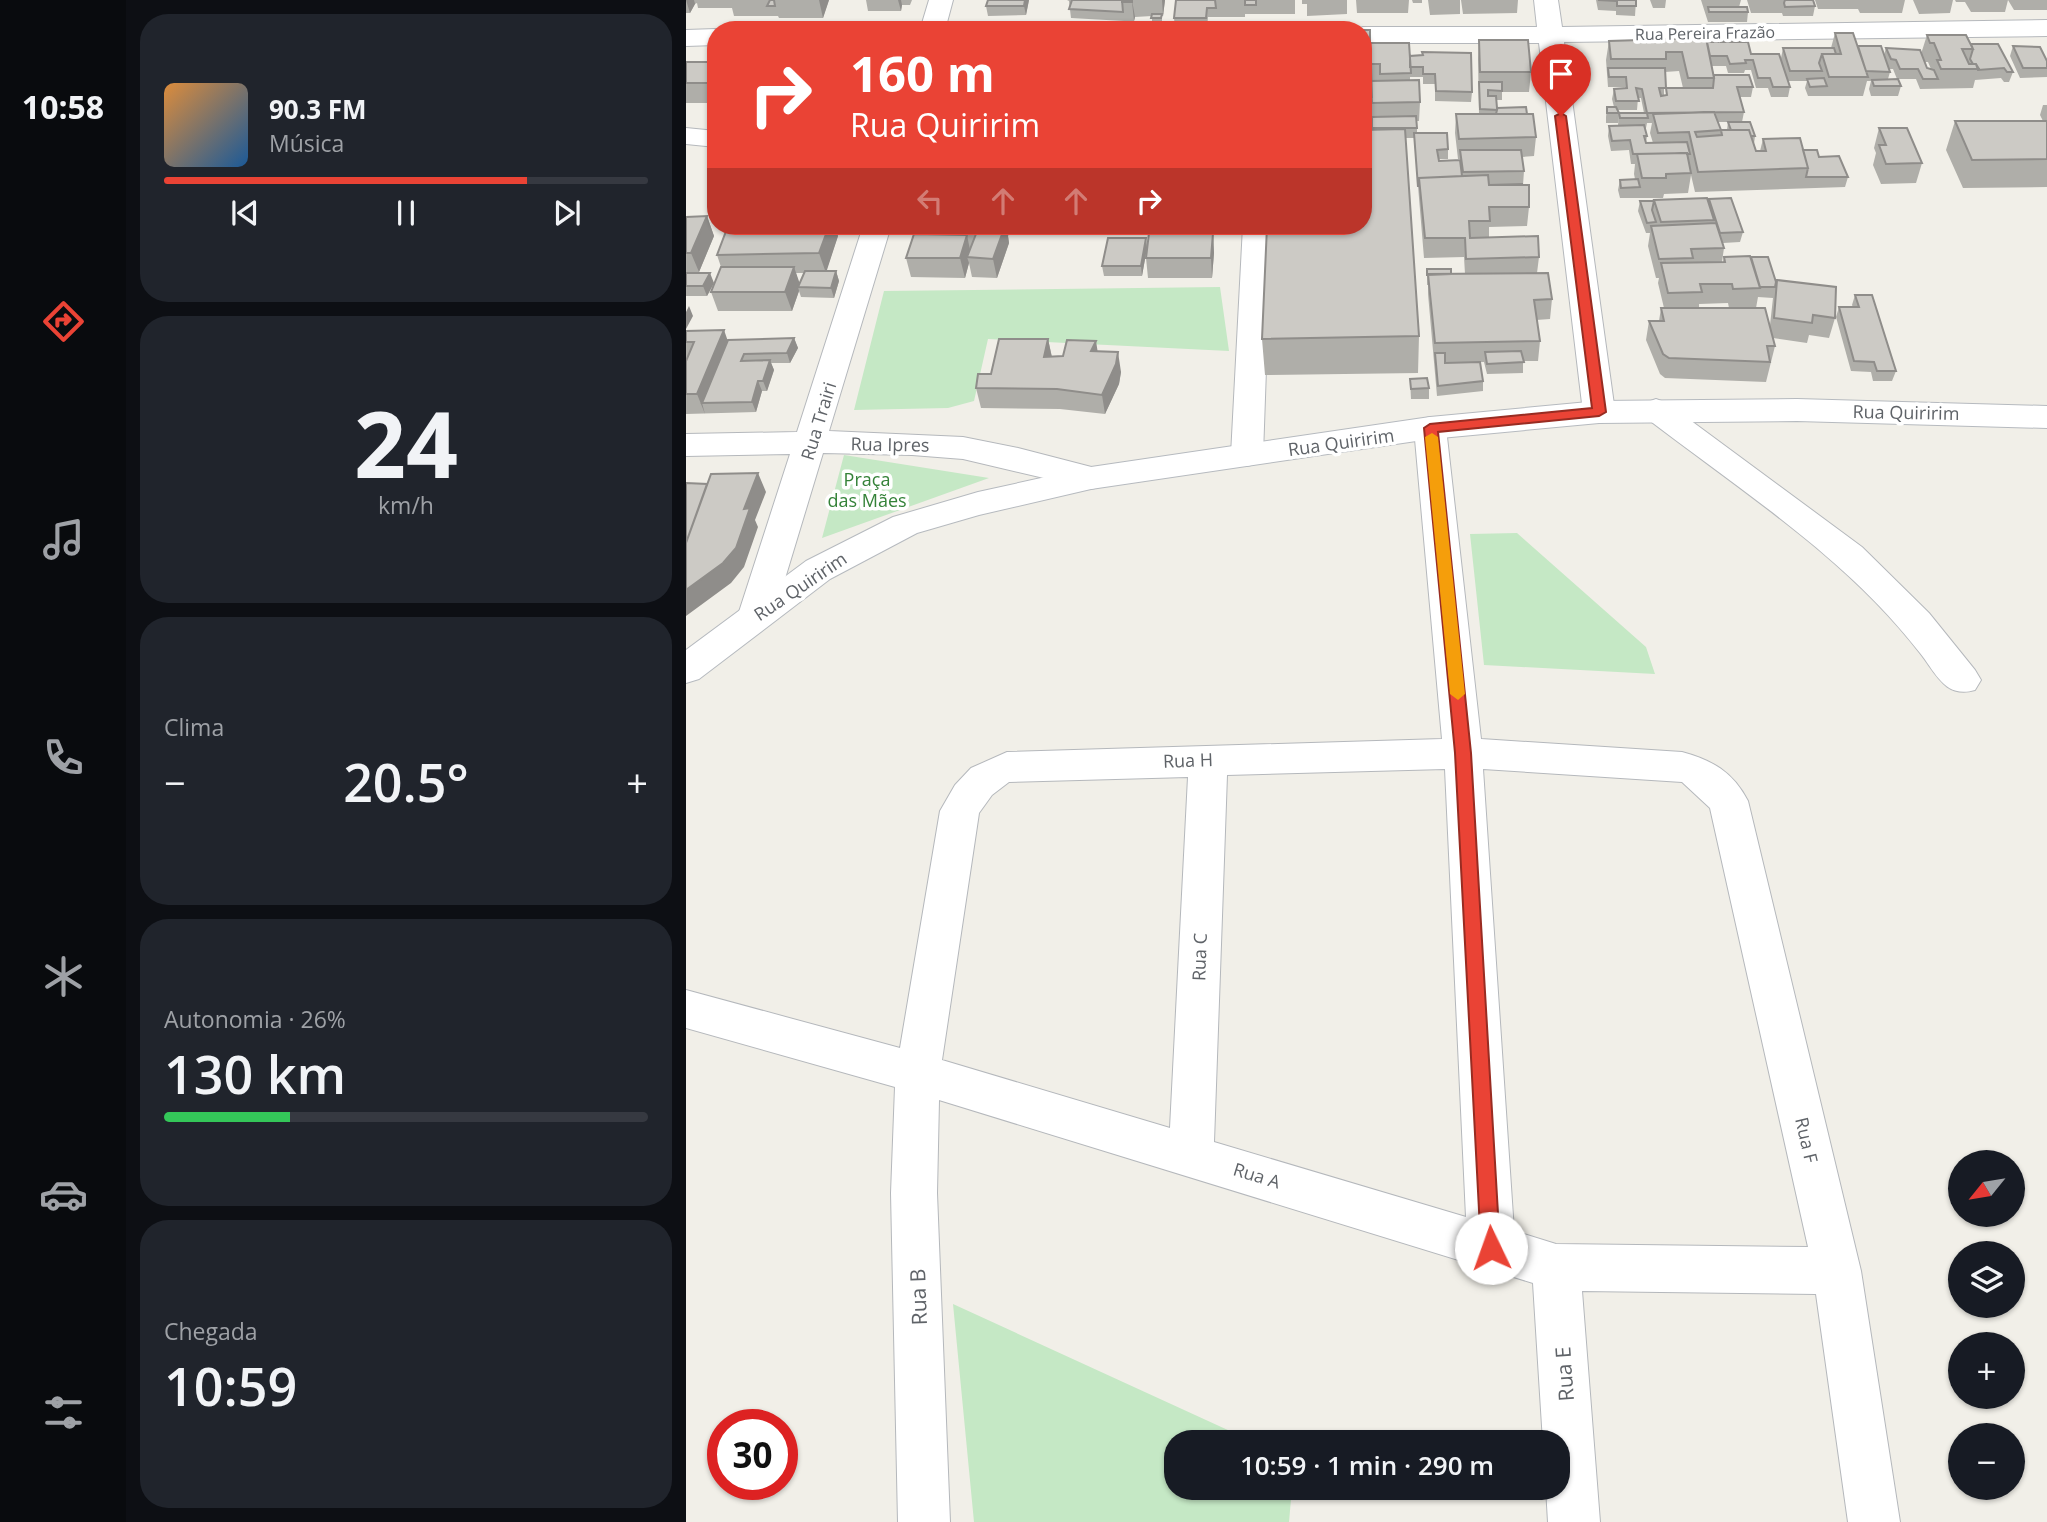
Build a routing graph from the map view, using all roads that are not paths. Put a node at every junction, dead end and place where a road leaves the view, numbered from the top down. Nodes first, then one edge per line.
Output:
1 (941, 0) edge
2 (1546, 0) edge
3 (935, 21) edge
4 (2047, 28) edge
5 (1372, 35) edge
6 (1550, 35) junction
7 (686, 37) edge
8 (707, 37) edge
9 (686, 136) edge
10 (707, 138) edge
11 (874, 235) edge
12 (1257, 235) edge
13 (1656, 410) junction
14 (1599, 412) junction
15 (2047, 417) edge
16 (1430, 428) junction
17 (811, 443) junction
18 (686, 445) edge
19 (1247, 456) junction
20 (1091, 478) junction
21 (756, 615) junction
22 (686, 669) edge
23 (1962, 680) dead end
24 (1463, 753) junction
25 (1208, 759) junction
26 (1699, 772) joint
27 (686, 1009) edge
28 (918, 1073) junction
29 (1191, 1155) junction
30 (1491, 1248) junction
31 (1556, 1267) junction
32 (1838, 1271) junction
33 (924, 1522) edge
34 (1574, 1522) edge
35 (1874, 1522) edge

1 - 3 street
2 - 6 street
4 - 6 street, Rua Pereira Frazão
5 - 6 street, Rua Pereira Frazão
6 - 14 street
7 - 8 street
9 - 10 street
11 - 17 street, Rua Trairi
12 - 19 street
13 - 14 street, Rua Quiririm
13 - 15 street, Rua Quiririm
13 - 23 street
14 - 16 street, Rua Quiririm
16 - 19 street, Rua Quiririm
16 - 24 street
17 - 18 street, Rua Ipres
17 - 20 street, Rua Ipres
17 - 21 street, Rua Trairi
19 - 20 street, Rua Quiririm
20 - 21 street, Rua Quiririm
21 - 22 street, Rua Quiririm
24 - 25 street, Rua H
24 - 26 street, Rua H
24 - 30 street
25 - 28 street, Rua H
25 - 29 street, Rua C
26 - 32 street, Rua F
27 - 28 street, Rua A
28 - 29 street, Rua A
28 - 33 street, Rua B
29 - 30 street, Rua A
30 - 31 street, Rua A
31 - 32 street, Rua A
31 - 34 street, Rua E
32 - 35 street, Rua F

